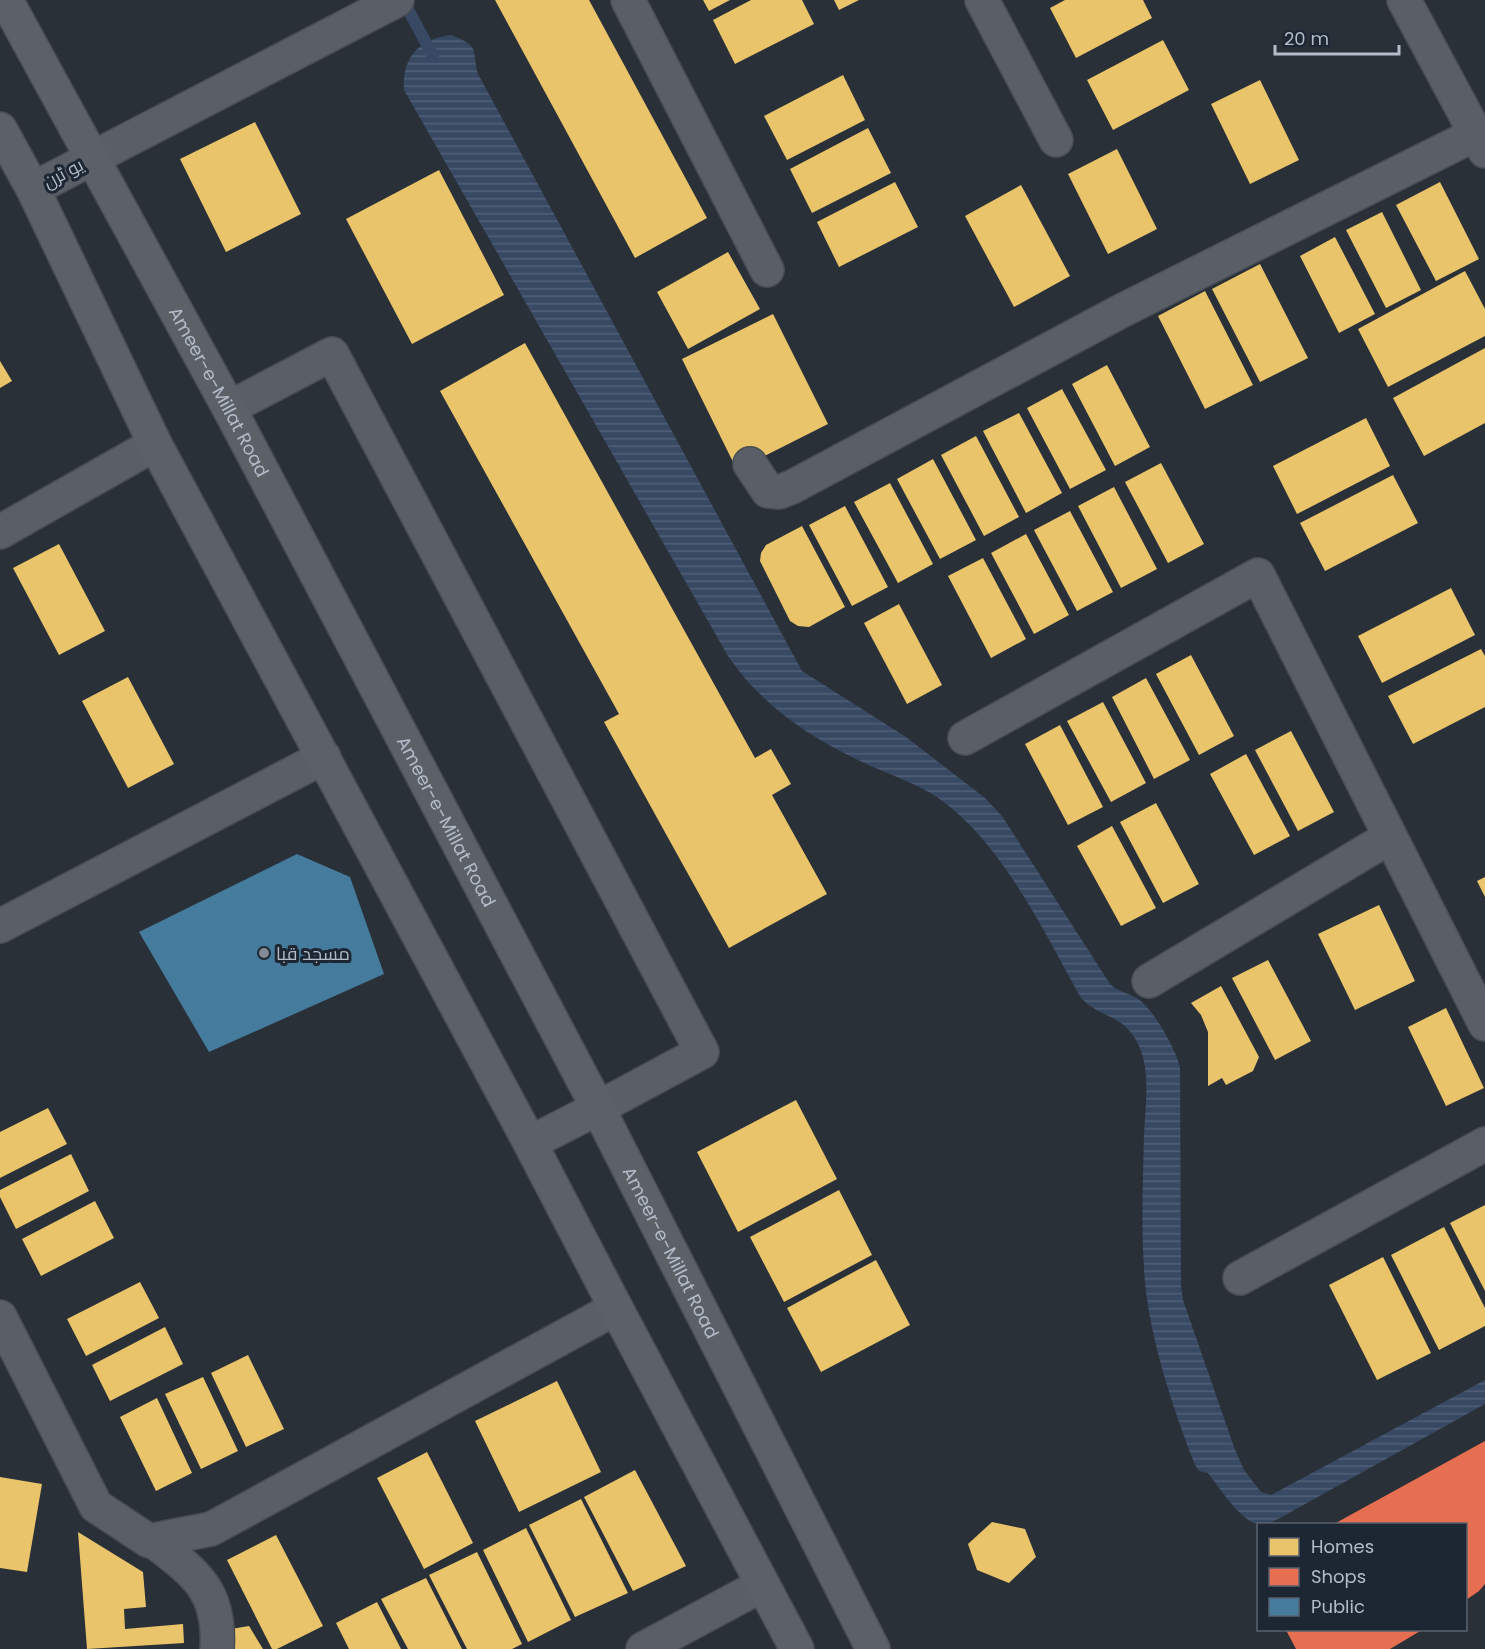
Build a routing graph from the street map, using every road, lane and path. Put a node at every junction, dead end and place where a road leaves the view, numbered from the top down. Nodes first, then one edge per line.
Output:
1 (6, 0) edge
2 (397, 0) edge
3 (628, 0) edge
4 (982, 0) edge
5 (1404, 0) edge
6 (0, 129) edge
7 (1056, 140) dead end
8 (1481, 142) edge
9 (93, 157) junction
10 (33, 189) junction
11 (767, 270) dead end
12 (229, 408) junction
13 (154, 444) junction
14 (750, 464) dead end
15 (0, 532) edge
16 (965, 738) dead end
17 (324, 757) junction
18 (1390, 837) junction
19 (0, 926) edge
20 (1149, 981) dead end
21 (1485, 1024) edge
22 (597, 1108) junction
23 (530, 1143) junction
24 (1485, 1144) edge
25 (1240, 1278) dead end
26 (615, 1308) junction
27 (4, 1333) edge
28 (152, 1540) junction
29 (762, 1585) junction
30 (218, 1649) edge
31 (643, 1649) edge
32 (797, 1649) edge
33 (873, 1649) edge

1 - 9 main road, Ameer-e-Millat Road
2 - 9 street, یو ٹرن
3 - 11 street
4 - 7 street
5 - 8 street
6 - 10 main road
8 - 14 street
9 - 10 street, یو ٹرن
9 - 12 main road, Ameer-e-Millat Road
10 - 13 main road
12 - 22 main road, Ameer-e-Millat Road
12 - 22 street
13 - 15 street
13 - 17 main road
16 - 18 street
17 - 19 street
17 - 23 main road
18 - 20 street
18 - 21 street
22 - 23 main road
22 - 33 main road, Ameer-e-Millat Road
23 - 26 main road
24 - 25 street
26 - 28 street
26 - 29 main road
27 - 28 street
28 - 30 street
29 - 31 street
29 - 32 main road

